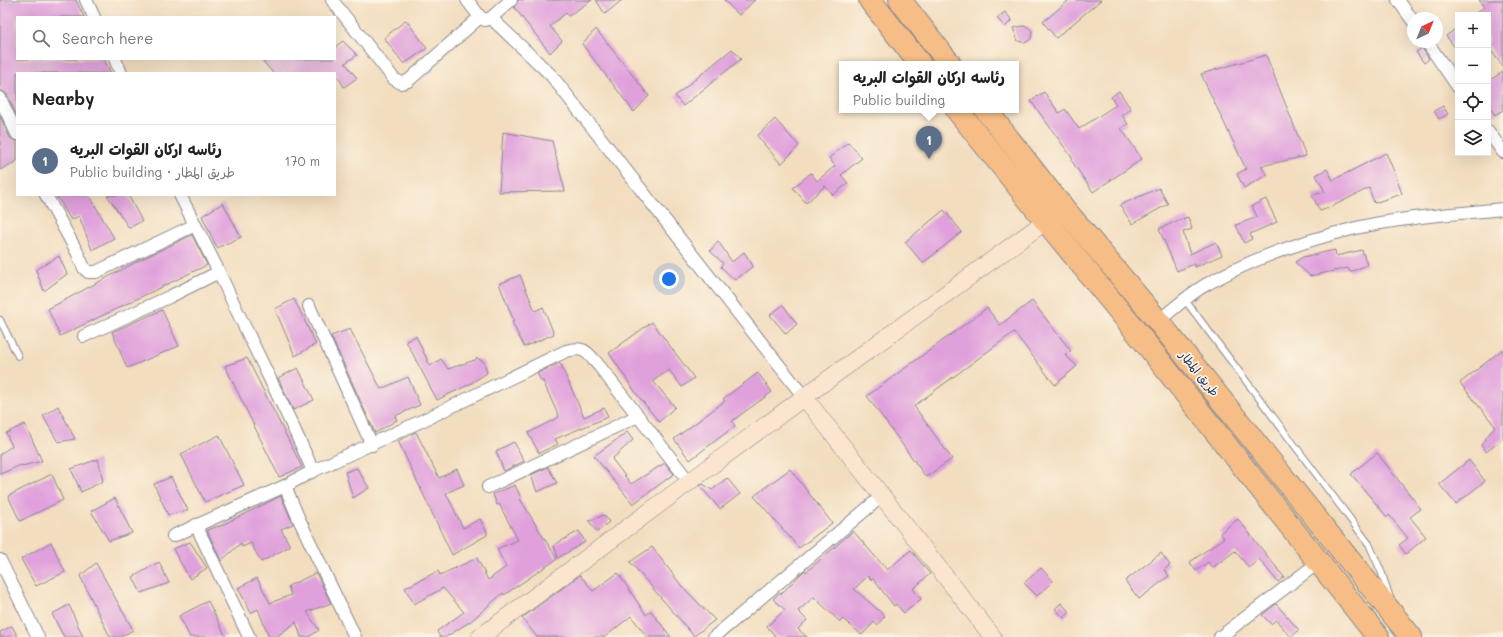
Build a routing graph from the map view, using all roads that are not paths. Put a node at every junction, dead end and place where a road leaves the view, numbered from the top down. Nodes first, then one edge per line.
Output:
1 (86, 0) edge
2 (332, 0) edge
3 (467, 0) edge
4 (512, 0) edge
5 (870, 0) edge
6 (900, 0) edge
7 (1398, 0) edge
8 (1407, 13) edge
9 (94, 16) edge
10 (485, 18) junction
11 (1431, 48) edge
12 (116, 60) edge
13 (918, 61) edge
14 (948, 61) edge
15 (122, 72) edge
16 (1456, 84) edge
17 (0, 98) edge
18 (959, 113) edge
19 (988, 113) edge
20 (16, 132) edge
21 (1491, 135) edge
22 (1503, 152) edge
23 (47, 196) edge
24 (180, 196) edge
25 (1503, 209) edge
26 (1046, 221) junction
27 (195, 225) junction
28 (219, 272) junction
29 (1185, 300) junction
30 (309, 306) dead end
31 (0, 320) edge
32 (1158, 321) junction
33 (84, 336) dead end
34 (18, 356) dead end
35 (804, 397) junction
36 (638, 416) junction
37 (372, 445) junction
38 (313, 471) junction
39 (690, 483) junction
40 (285, 486) junction
41 (488, 487) dead end
42 (882, 496) junction
43 (196, 525) junction
44 (173, 536) dead end
45 (0, 560) edge
46 (1319, 562) junction
47 (1405, 629) edge
48 (38, 637) edge
49 (249, 637) edge
50 (355, 637) edge
51 (480, 637) edge
52 (714, 637) edge
53 (993, 637) edge
54 (1220, 637) edge
55 (1378, 637) edge

1 - 9 street
2 - 10 street
3 - 10 street
4 - 10 street
5 - 13 highway
6 - 14 highway
7 - 8 street
10 - 35 street
11 - 16 street
12 - 15 street
17 - 20 street
18 - 26 highway, طريق المطار
19 - 32 highway, طريق المطار
21 - 22 street
23 - 27 street
24 - 27 street
25 - 29 street
26 - 35 street
26 - 46 highway, طريق المطار
27 - 28 street
28 - 33 street
28 - 38 street
29 - 32 street
29 - 47 lane
30 - 37 street
31 - 34 lane
32 - 47 highway, طريق المطار
35 - 39 street
35 - 42 street
36 - 37 street
36 - 39 street
36 - 41 street
37 - 38 street
38 - 40 street
39 - 51 street
40 - 43 street
40 - 50 street
42 - 52 street
42 - 53 street
43 - 44 street
43 - 49 street
45 - 48 street
46 - 54 street
46 - 55 highway, طريق المطار

